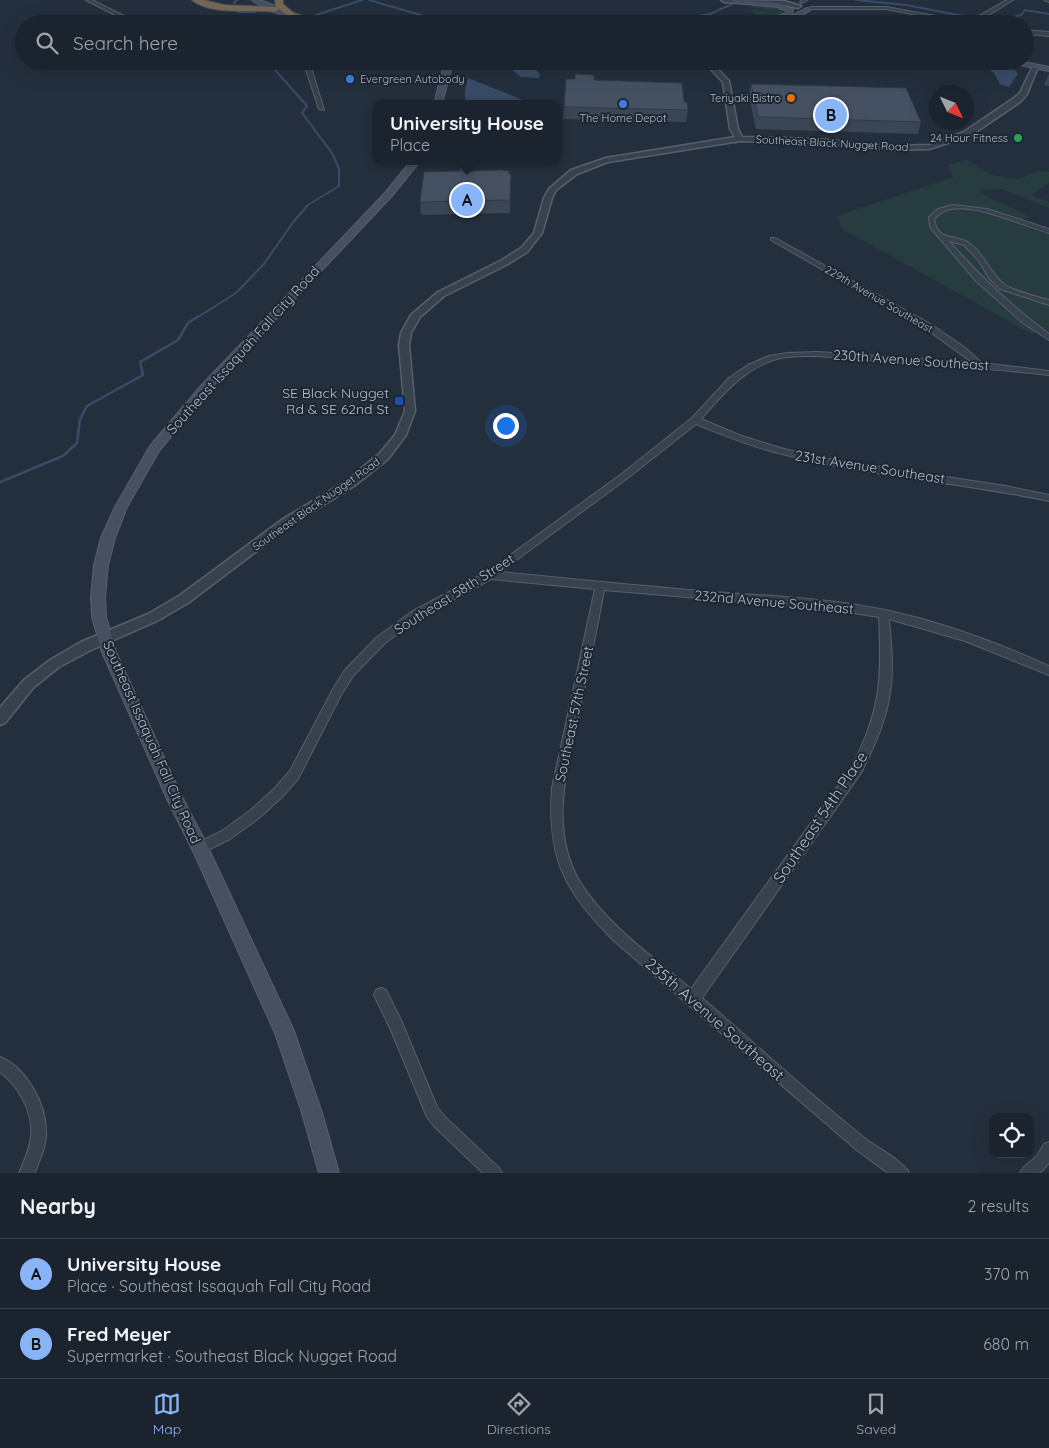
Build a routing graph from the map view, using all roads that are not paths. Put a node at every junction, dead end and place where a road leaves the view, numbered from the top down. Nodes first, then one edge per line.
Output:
1 (88, 0) edge
2 (196, 0) edge
3 (279, 0) edge
4 (1011, 0) edge
5 (260, 1) edge
6 (730, 1) edge
7 (746, 2) junction
8 (801, 4) edge
9 (812, 6) junction
10 (229, 8) junction
11 (275, 9) junction
12 (119, 15) edge
13 (292, 15) joint
14 (786, 15) edge
15 (792, 15) edge
16 (799, 15) edge
17 (923, 15) edge
18 (985, 15) edge
19 (1034, 33) edge
20 (1049, 34) edge
21 (1035, 67) edge
22 (1049, 69) edge
23 (309, 70) edge
24 (447, 70) edge
25 (715, 70) edge
26 (1034, 70) edge
27 (439, 100) edge
28 (322, 109) dead end
29 (740, 139) junction
30 (413, 165) edge
31 (1049, 231) edge
32 (942, 237) junction
33 (773, 239) dead end
34 (1049, 303) edge
35 (1049, 338) edge
36 (772, 358) joint
37 (980, 365) junction
38 (1049, 373) edge
39 (696, 420) junction
40 (1049, 498) edge
41 (490, 575) junction
42 (600, 586) junction
43 (884, 614) junction
44 (104, 639) junction
45 (1049, 671) edge
46 (0, 719) edge
47 (557, 842) joint
48 (200, 848) junction
49 (381, 995) dead end
50 (693, 998) junction
51 (0, 1064) edge
52 (1049, 1149) edge
53 (27, 1173) edge
54 (329, 1173) edge
55 (494, 1173) edge
56 (901, 1173) edge
57 (1028, 1173) edge

1 - 12 street
2 - 10 highway
3 - 13 highway
4 - 18 street
5 - 10 highway
5 - 11 main road
6 - 7 main road
7 - 8 street
7 - 14 main road
8 - 9 main road
8 - 15 main road
9 - 16 main road
9 - 17 street
10 - 11 highway
11 - 13 main road
19 - 20 street
21 - 22 main road
23 - 28 street
24 - 27 main road
25 - 29 street
26 - 29 street, Southeast Black Nugget Road
29 - 44 street, Southeast Black Nugget Road
30 - 44 main road, Southeast Issaquah Fall City Road
31 - 32 street
32 - 34 street
32 - 35 street
33 - 37 street, 229th Avenue Southeast
36 - 37 street, 230th Avenue Southeast
36 - 39 street, Southeast 58th Street
37 - 38 street, 230th Avenue Southeast
39 - 40 street, 231st Avenue Southeast
39 - 41 street, Southeast 58th Street
41 - 42 street, 232nd Avenue Southeast
41 - 48 street, Southeast 58th Street
42 - 43 street, 232nd Avenue Southeast
42 - 47 street, Southeast 57th Street
43 - 45 street, 232nd Avenue Southeast
43 - 50 street, Southeast 54th Place
44 - 46 street, Southeast Black Nugget Road
44 - 48 main road, Southeast Issaquah Fall City Road
47 - 50 street, 235th Avenue Southeast
48 - 54 main road, Southeast Issaquah Fall City Road
49 - 55 street
50 - 56 street, 235th Avenue Southeast
51 - 53 street
52 - 57 street

